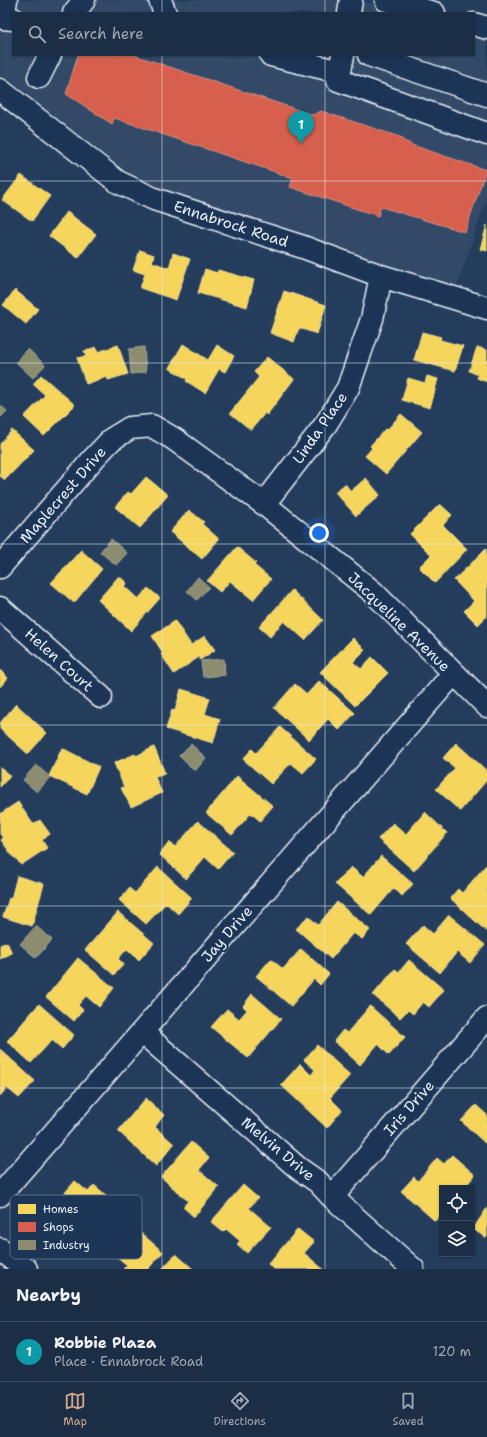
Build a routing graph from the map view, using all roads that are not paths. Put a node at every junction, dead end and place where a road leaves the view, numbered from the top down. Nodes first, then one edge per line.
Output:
1 (6, 0) edge
2 (84, 0) edge
3 (160, 0) edge
4 (350, 0) edge
5 (386, 0) edge
6 (75, 12) edge
7 (165, 12) edge
8 (349, 12) edge
9 (430, 12) edge
10 (12, 19) edge
11 (475, 24) edge
12 (487, 28) edge
13 (49, 56) edge
14 (280, 56) edge
15 (373, 56) edge
16 (341, 63) edge
17 (38, 77) dead end
18 (0, 90) edge
19 (487, 95) edge
20 (487, 134) edge
21 (381, 276) junction
22 (487, 308) edge
23 (130, 428) joint
24 (264, 504) junction
25 (0, 567) edge
26 (0, 608) edge
27 (454, 674) junction
28 (101, 697) dead end
29 (487, 706) edge
30 (487, 1018) edge
31 (142, 1032) junction
32 (0, 1196) edge
33 (332, 1197) junction
34 (0, 1249) edge
35 (10, 1257) edge
36 (13, 1259) edge
37 (26, 1269) edge
38 (413, 1269) edge

1 - 10 street
2 - 6 street
3 - 7 street
4 - 8 street
5 - 9 street
11 - 12 street
13 - 17 street
14 - 16 street
15 - 19 street
16 - 20 street
18 - 21 street, Ennabrock Road
21 - 22 street, Ennabrock Road
21 - 24 street, Linda Place
23 - 24 street, Jacqueline Avenue
23 - 25 street, Maplecrest Drive
24 - 27 street, Jacqueline Avenue
26 - 28 street, Helen Court
27 - 29 street, Jacqueline Avenue
27 - 31 street, Jay Drive
30 - 33 street, Iris Drive
31 - 32 street, Jay Drive
31 - 33 street, Melvin Drive
33 - 38 street, Melvin Drive
34 - 35 street
36 - 37 street

